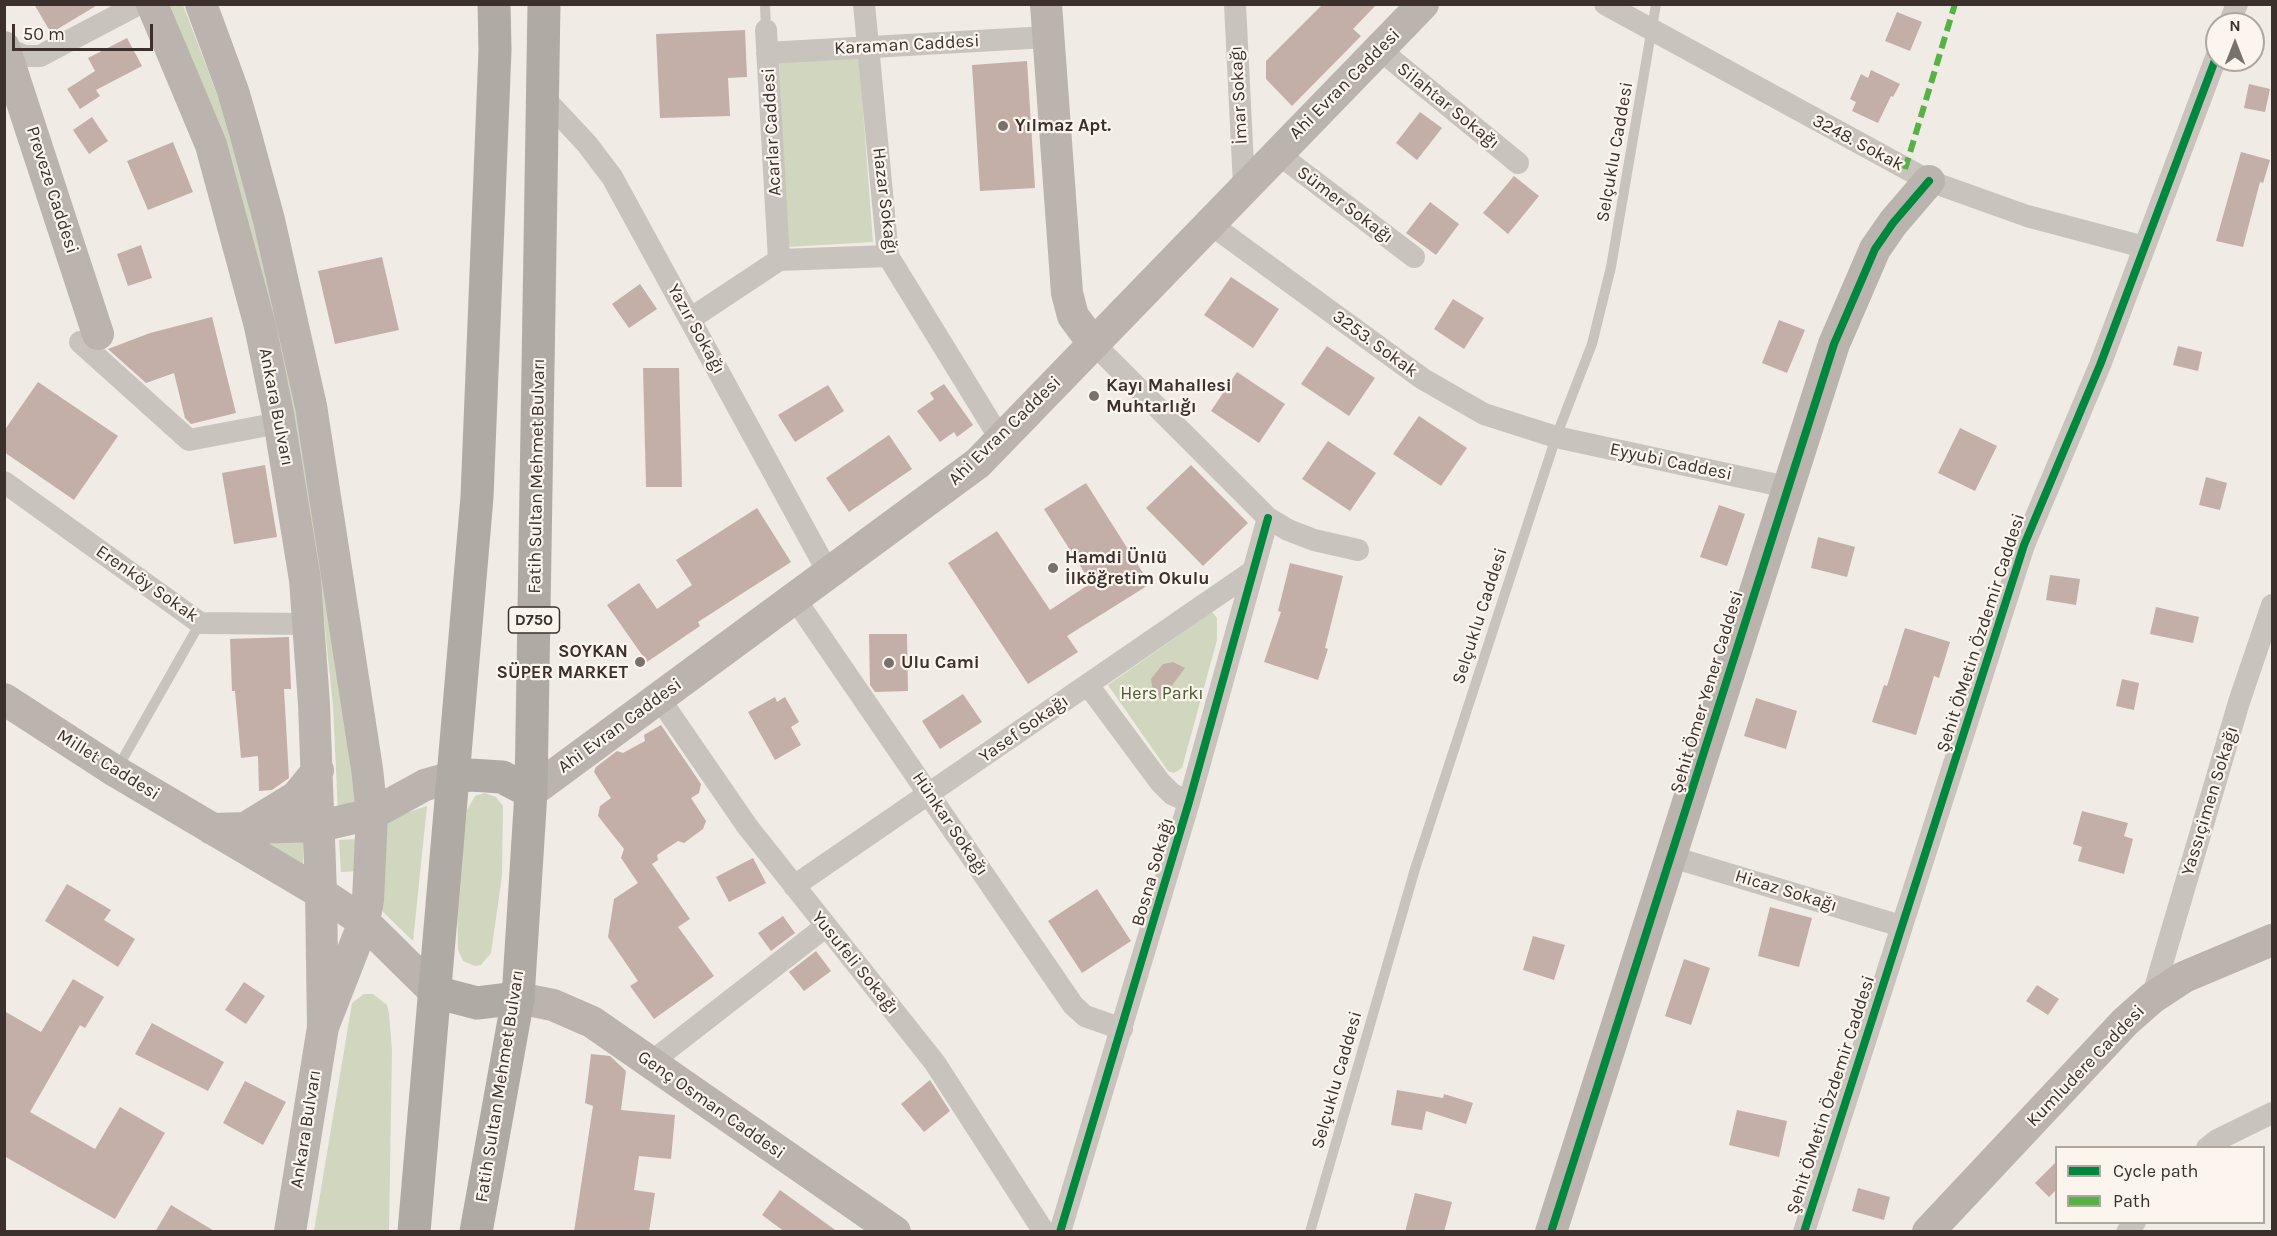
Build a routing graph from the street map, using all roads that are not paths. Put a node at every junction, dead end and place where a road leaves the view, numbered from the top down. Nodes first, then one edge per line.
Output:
1 (140, 4) edge
2 (152, 4) edge
3 (201, 4) edge
4 (494, 4) edge
5 (544, 4) edge
6 (765, 4) edge
7 (864, 4) edge
8 (1046, 4) edge
9 (1235, 4) edge
10 (1423, 4) edge
11 (1605, 4) edge
12 (1656, 4) edge
13 (766, 30) joint
14 (1652, 32) junction
15 (1047, 37) junction
16 (5, 48) edge
17 (868, 48) junction
18 (1379, 49) junction
19 (767, 53) junction
20 (2211, 72) edge
21 (544, 98) junction
22 (1277, 153) junction
23 (1518, 164) dead end
24 (1929, 181) junction
25 (1244, 186) junction
26 (1209, 223) junction
27 (2144, 247) junction
28 (888, 256) junction
29 (1414, 257) dead end
30 (779, 260) junction
31 (690, 319) junction
32 (89, 338) joint
33 (1093, 343) junction
34 (279, 423) junction
35 (1556, 437) junction
36 (1001, 440) junction
37 (4, 482) edge
38 (1786, 487) junction
39 (1268, 518) junction
40 (1358, 550) dead end
41 (1253, 571) junction
42 (829, 573) junction
43 (795, 599) junction
44 (2272, 605) edge
45 (200, 623) junction
46 (308, 624) junction
47 (1088, 685) junction
48 (658, 698) junction
49 (4, 699) edge
50 (318, 770) junction
51 (115, 771) junction
52 (453, 777) junction
53 (531, 792) junction
54 (930, 794) junction
55 (1189, 802) junction
56 (372, 814) junction
57 (320, 826) junction
58 (244, 828) junction
59 (211, 829) junction
60 (1672, 857) junction
61 (794, 886) junction
62 (321, 893) junction
63 (364, 921) junction
64 (1901, 926) junction
65 (825, 927) junction
66 (2272, 940) edge
67 (435, 992) junction
68 (518, 998) junction
69 (2152, 998) junction
70 (323, 1028) junction
71 (1122, 1029) junction
72 (650, 1063) junction
73 (2272, 1113) edge
74 (2210, 1146) edge
75 (290, 1232) edge
76 (414, 1232) edge
77 (476, 1232) edge
78 (895, 1232) edge
79 (1044, 1232) edge
80 (1060, 1232) edge
81 (1310, 1232) edge
82 (1551, 1232) edge
83 (1804, 1232) edge
84 (1928, 1232) edge

1 - 16 street
2 - 34 main road, Ankara Bulvarı
3 - 56 main road, Ankara Bulvarı
4 - 52 highway
5 - 21 highway, Fatih Sultan Mehmet Bulvarı / D750
6 - 13 lane, Acarlar Caddesi
7 - 17 street, Hazar Sokağı
8 - 15 main road
9 - 25 street, İmar Sokağı
10 - 18 main road, Ahi Evran Caddesi
11 - 14 street, 3248. Sokak
12 - 14 lane, Selçuklu Caddesi
13 - 19 street, Acarlar Caddesi
14 - 24 street, 3248. Sokak
14 - 35 lane, Selçuklu Caddesi
15 - 17 street, Karaman Caddesi
15 - 33 main road
16 - 32 main road, Preveze Caddesi
17 - 19 street, Karaman Caddesi
17 - 28 street, Hazar Sokağı
18 - 22 main road, Ahi Evran Caddesi
18 - 23 street, Silahtar Sokağı
19 - 30 street, Acarlar Caddesi
20 - 27 street, Şehit ÖMetin Özdemir Caddesi
21 - 31 street, Yazır Sokağı
21 - 53 highway, Fatih Sultan Mehmet Bulvarı / D750
22 - 25 main road, Ahi Evran Caddesi
22 - 29 street, Sümer Sokağı
24 - 27 street, 3248. Sokak
24 - 38 main road, Şehit Ömer Yener Caddesi
25 - 26 main road, Ahi Evran Caddesi
26 - 33 main road, Ahi Evran Caddesi
26 - 35 street, 3253. Sokak
27 - 64 street, Şehit ÖMetin Özdemir Caddesi
28 - 30 street
28 - 36 street, Hazar Sokağı
30 - 31 street
31 - 42 street, Yazır Sokağı
32 - 34 street
33 - 36 main road, Ahi Evran Caddesi
33 - 39 street
34 - 46 main road, Ankara Bulvarı
35 - 38 street, Eyyubi Caddesi
35 - 81 lane, Selçuklu Caddesi
36 - 42 main road, Ahi Evran Caddesi
37 - 45 street, Erenköy Sokak
38 - 60 main road, Şehit Ömer Yener Caddesi
39 - 40 street
39 - 41 street, Bosna Sokağı
41 - 47 street, Yasef Sokağı
41 - 55 street, Bosna Sokağı
42 - 43 main road, Ahi Evran Caddesi
43 - 48 main road, Ahi Evran Caddesi
43 - 54 street, Hünkar Sokağı
44 - 69 street, Yassıçimen Sokağı
45 - 46 street, Erenköy Sokak
45 - 51 lane
46 - 50 main road, Ankara Bulvarı
47 - 54 street, Yasef Sokağı
47 - 55 street
48 - 53 main road, Ahi Evran Caddesi
48 - 61 street, Yusufeli Sokağı
49 - 51 main road, Millet Caddesi
50 - 57 main road, Ankara Bulvarı
50 - 58 main road
51 - 59 main road, Millet Caddesi
52 - 53 highway
52 - 56 main road
52 - 67 highway
53 - 68 highway, Fatih Sultan Mehmet Bulvarı / D750
54 - 61 street, Yasef Sokağı
54 - 71 street, Hünkar Sokağı
55 - 71 street, Bosna Sokağı
56 - 57 main road
56 - 63 main road, Ankara Bulvarı
57 - 58 main road
57 - 62 main road, Ankara Bulvarı
58 - 59 main road
59 - 62 main road, Millet Caddesi
60 - 64 street, Hicaz Sokağı
60 - 82 main road, Şehit Ömer Yener Caddesi
61 - 65 street, Yusufeli Sokağı
62 - 63 main road
62 - 70 main road, Ankara Bulvarı
63 - 67 main road
63 - 70 main road, Ankara Bulvarı
64 - 83 street, Şehit ÖMetin Özdemir Caddesi
65 - 72 street
65 - 79 street, Yusufeli Sokağı
66 - 69 main road, Kumludere Caddesi
67 - 68 highway
67 - 76 highway
68 - 72 main road, Genç Osman Caddesi
68 - 77 highway, Fatih Sultan Mehmet Bulvarı / D750
69 - 84 main road, Kumludere Caddesi
70 - 75 main road, Ankara Bulvarı
71 - 80 street, Bosna Sokağı
72 - 78 main road, Genç Osman Caddesi
73 - 74 street

